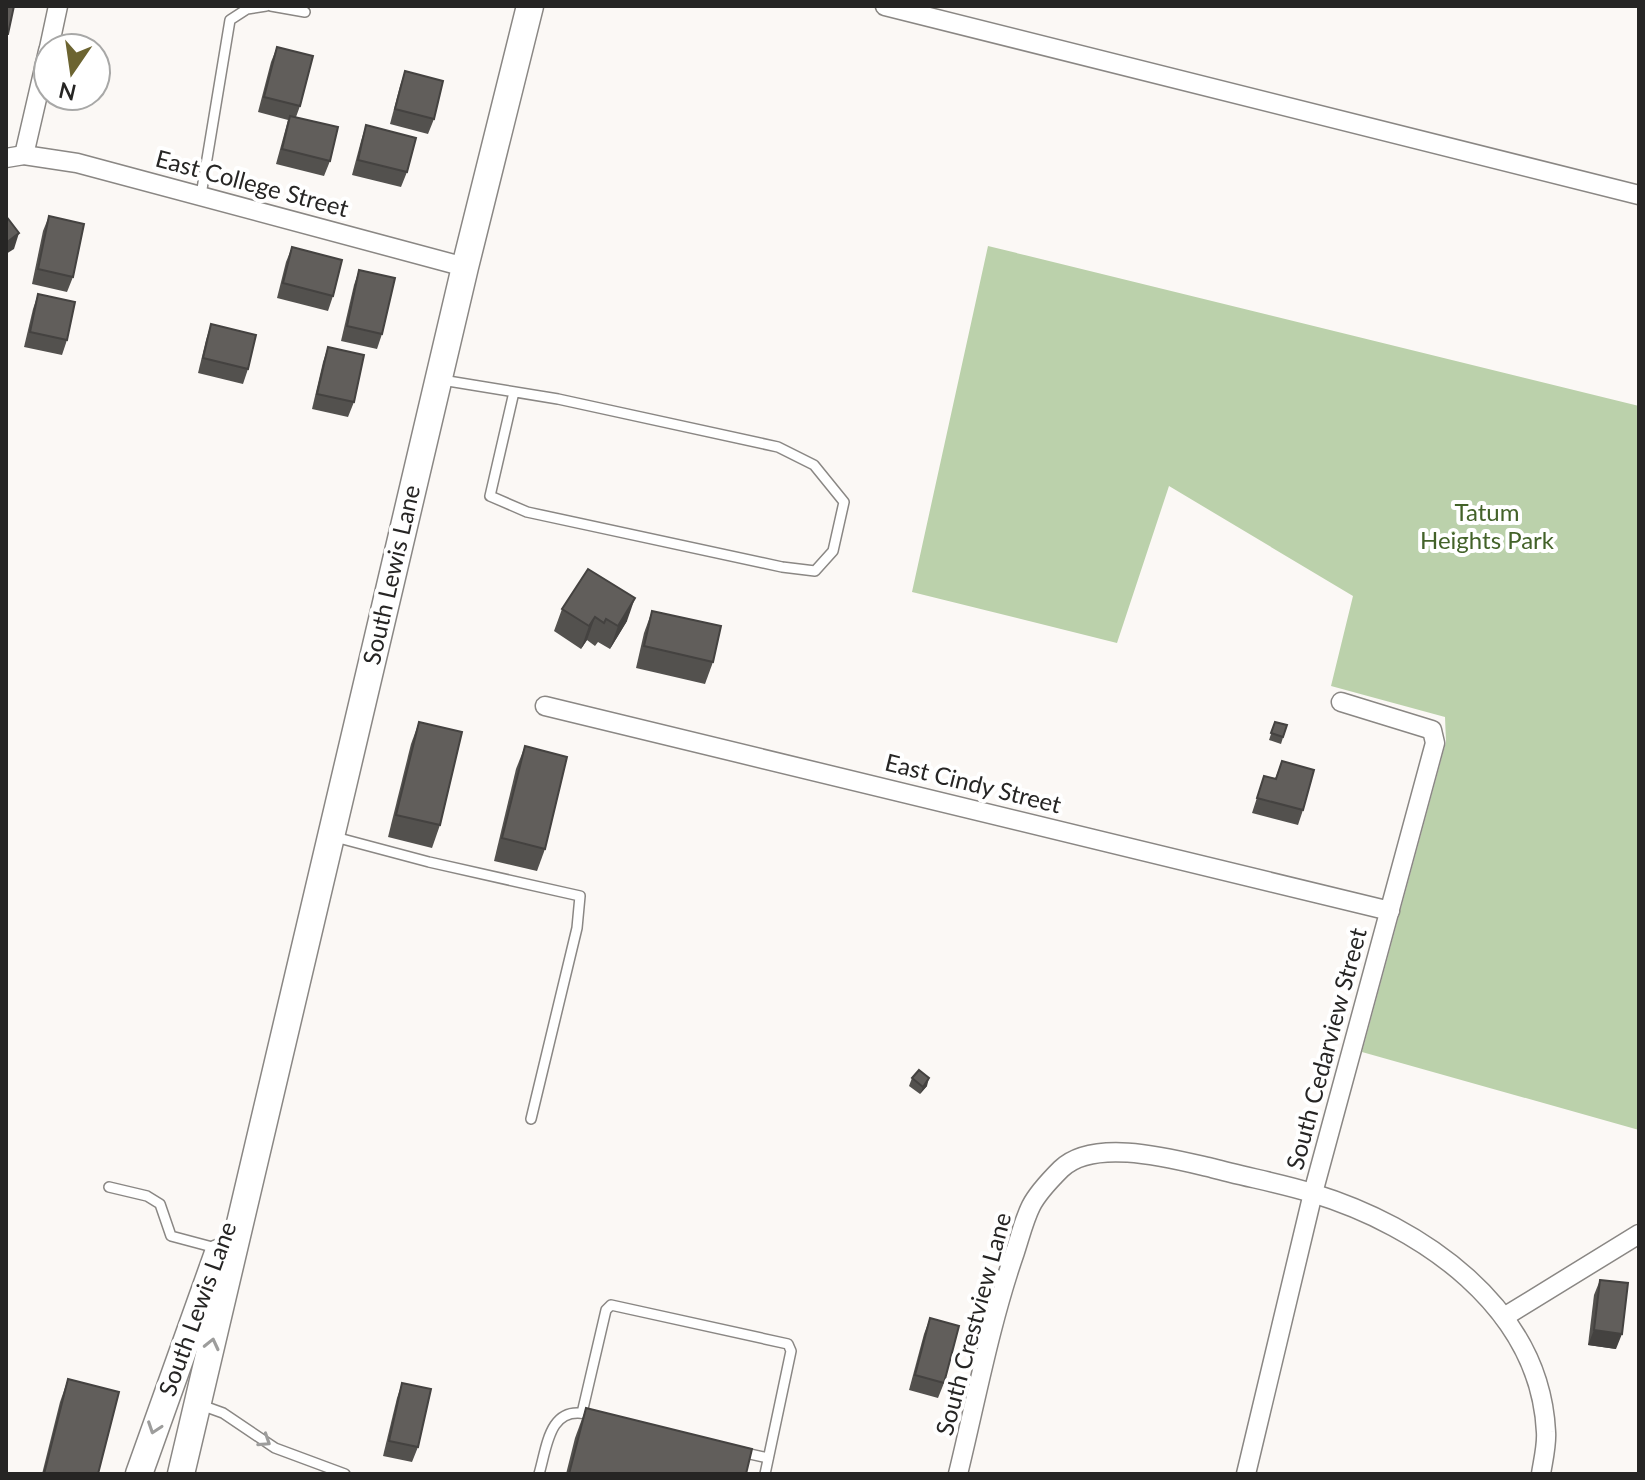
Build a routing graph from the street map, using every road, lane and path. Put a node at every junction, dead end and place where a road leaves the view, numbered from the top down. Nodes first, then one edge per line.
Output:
1 (58, 6) edge
2 (269, 6) edge
3 (530, 6) edge
4 (885, 6) edge
5 (305, 12) dead end
6 (52, 32) edge
7 (32, 101) edge
8 (15, 157) edge
9 (201, 195) junction
10 (1639, 195) edge
11 (465, 267) junction
12 (438, 379) junction
13 (514, 392) junction
14 (1341, 702) dead end
15 (545, 706) dead end
16 (332, 836) junction
17 (1390, 911) junction
18 (531, 1119) dead end
19 (258, 1145) junction
20 (109, 1187) dead end
21 (1313, 1193) junction
22 (1639, 1234) edge
23 (220, 1249) junction
24 (1504, 1317) junction
25 (197, 1404) junction
26 (582, 1413) junction
27 (597, 1417) edge
28 (727, 1449) edge
29 (768, 1458) junction
30 (139, 1474) edge
31 (181, 1474) edge
32 (345, 1474) edge
33 (539, 1474) edge
34 (765, 1474) edge
35 (958, 1474) edge
36 (1246, 1474) edge
37 (1541, 1474) edge

1 - 6 street
2 - 5 lane
2 - 9 lane
3 - 11 street, South Lewis Lane
4 - 10 street
7 - 8 street
8 - 9 street, East College Street
9 - 11 street, East College Street
11 - 12 street, South Lewis Lane
12 - 13 lane
12 - 16 street, South Lewis Lane
13 - 13 lane
14 - 17 street, South Cedarview Street
15 - 17 street, East Cindy Street
16 - 18 lane
16 - 19 street, South Lewis Lane
17 - 21 street, South Cedarview Street
19 - 23 street, South Lewis Lane
25 -> 19 street, South Lewis Lane
20 - 23 lane
21 - 24 street, South Crestview Lane
21 - 35 street, South Crestview Lane
21 - 36 street, South Cedarview Street
22 - 24 street
23 -> 30 street, South Lewis Lane
24 - 37 street, South Crestview Lane
25 - 31 street, South Lewis Lane
25 -> 32 lane
26 - 27 lane
26 - 29 lane
26 - 33 lane
28 - 29 lane
29 - 34 lane

